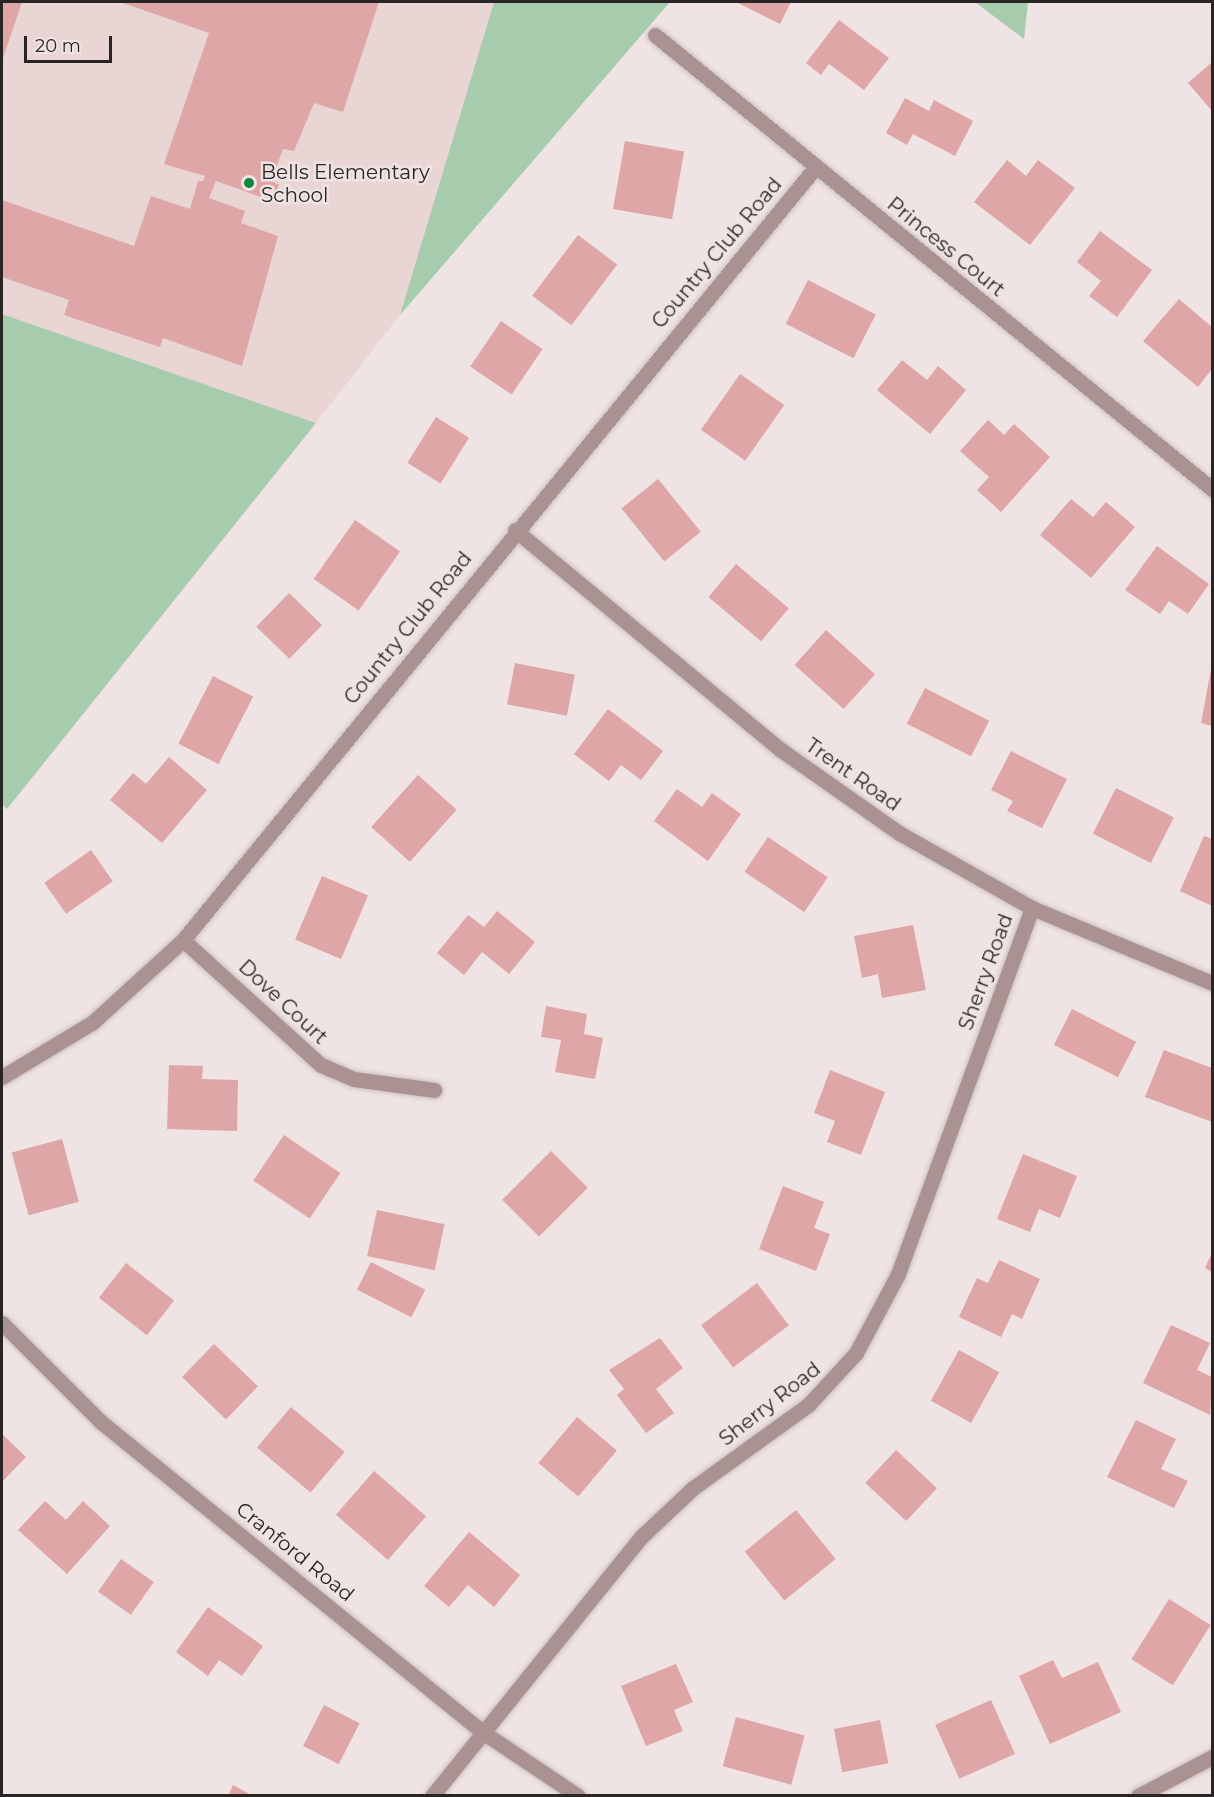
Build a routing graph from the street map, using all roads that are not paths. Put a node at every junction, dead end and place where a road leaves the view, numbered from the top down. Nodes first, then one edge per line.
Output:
1 (656, 35) dead end
2 (814, 169) junction
3 (1212, 489) edge
4 (515, 530) junction
5 (1032, 908) junction
6 (183, 940) junction
7 (1212, 983) edge
8 (2, 1077) edge
9 (434, 1090) dead end
10 (2, 1323) edge
11 (484, 1733) junction
12 (1212, 1757) edge
13 (432, 1796) edge
14 (578, 1796) edge
15 (1138, 1796) edge

1 - 2 street, Princess Court
2 - 3 street, Princess Court
2 - 4 street, Country Club Road
4 - 5 street, Trent Road
4 - 6 street, Country Club Road
5 - 7 street, Trent Road
5 - 11 street, Sherry Road
6 - 8 street, Country Club Road
6 - 9 street, Dove Court
10 - 11 street, Cranford Road
11 - 13 street, Sherry Road
11 - 14 street, Cranford Road
12 - 15 street

